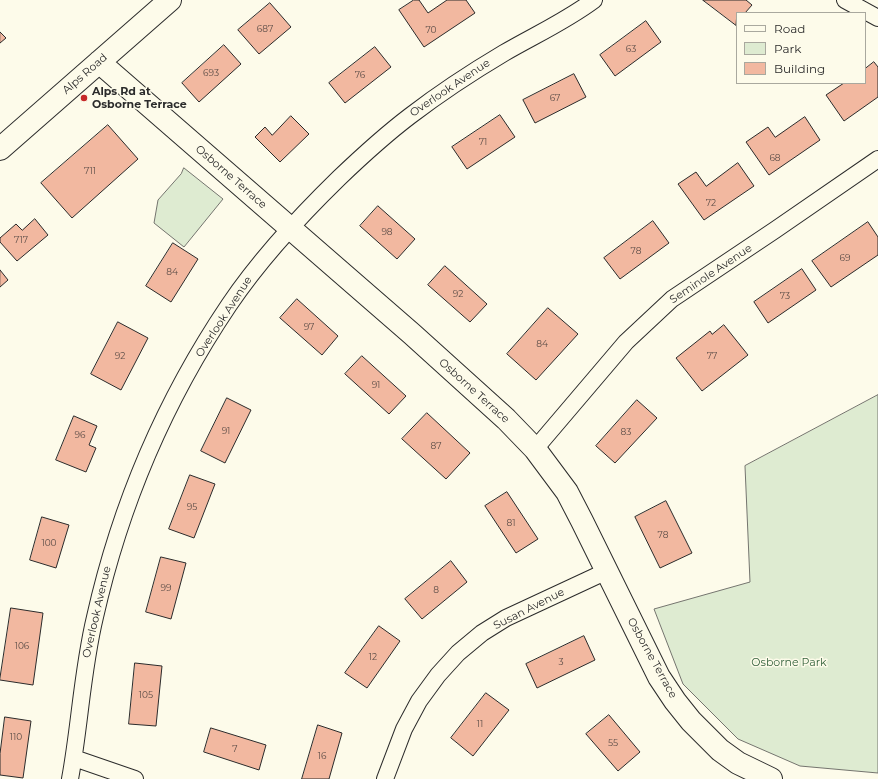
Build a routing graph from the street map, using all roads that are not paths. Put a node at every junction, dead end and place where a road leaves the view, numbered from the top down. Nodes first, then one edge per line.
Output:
1 (170, 0) edge
2 (594, 0) edge
3 (845, 0) edge
4 (878, 18) edge
5 (99, 62) junction
6 (0, 149) edge
7 (876, 164) edge
8 (290, 228) junction
9 (535, 449) junction
10 (607, 571) junction
11 (74, 758) junction
12 (70, 779) edge
13 (135, 779) edge
14 (385, 779) edge
15 (771, 779) edge

1 - 5 street, Alps Road
2 - 8 street, Overlook Avenue
3 - 4 street
5 - 6 street, Alps Road
5 - 8 street, Osborne Terrace
7 - 9 street, Seminole Avenue
8 - 9 street, Osborne Terrace
8 - 11 street, Overlook Avenue
9 - 10 street, Osborne Terrace
10 - 14 street, Susan Avenue
10 - 15 street, Osborne Terrace
11 - 12 street, Overlook Avenue
11 - 13 street

